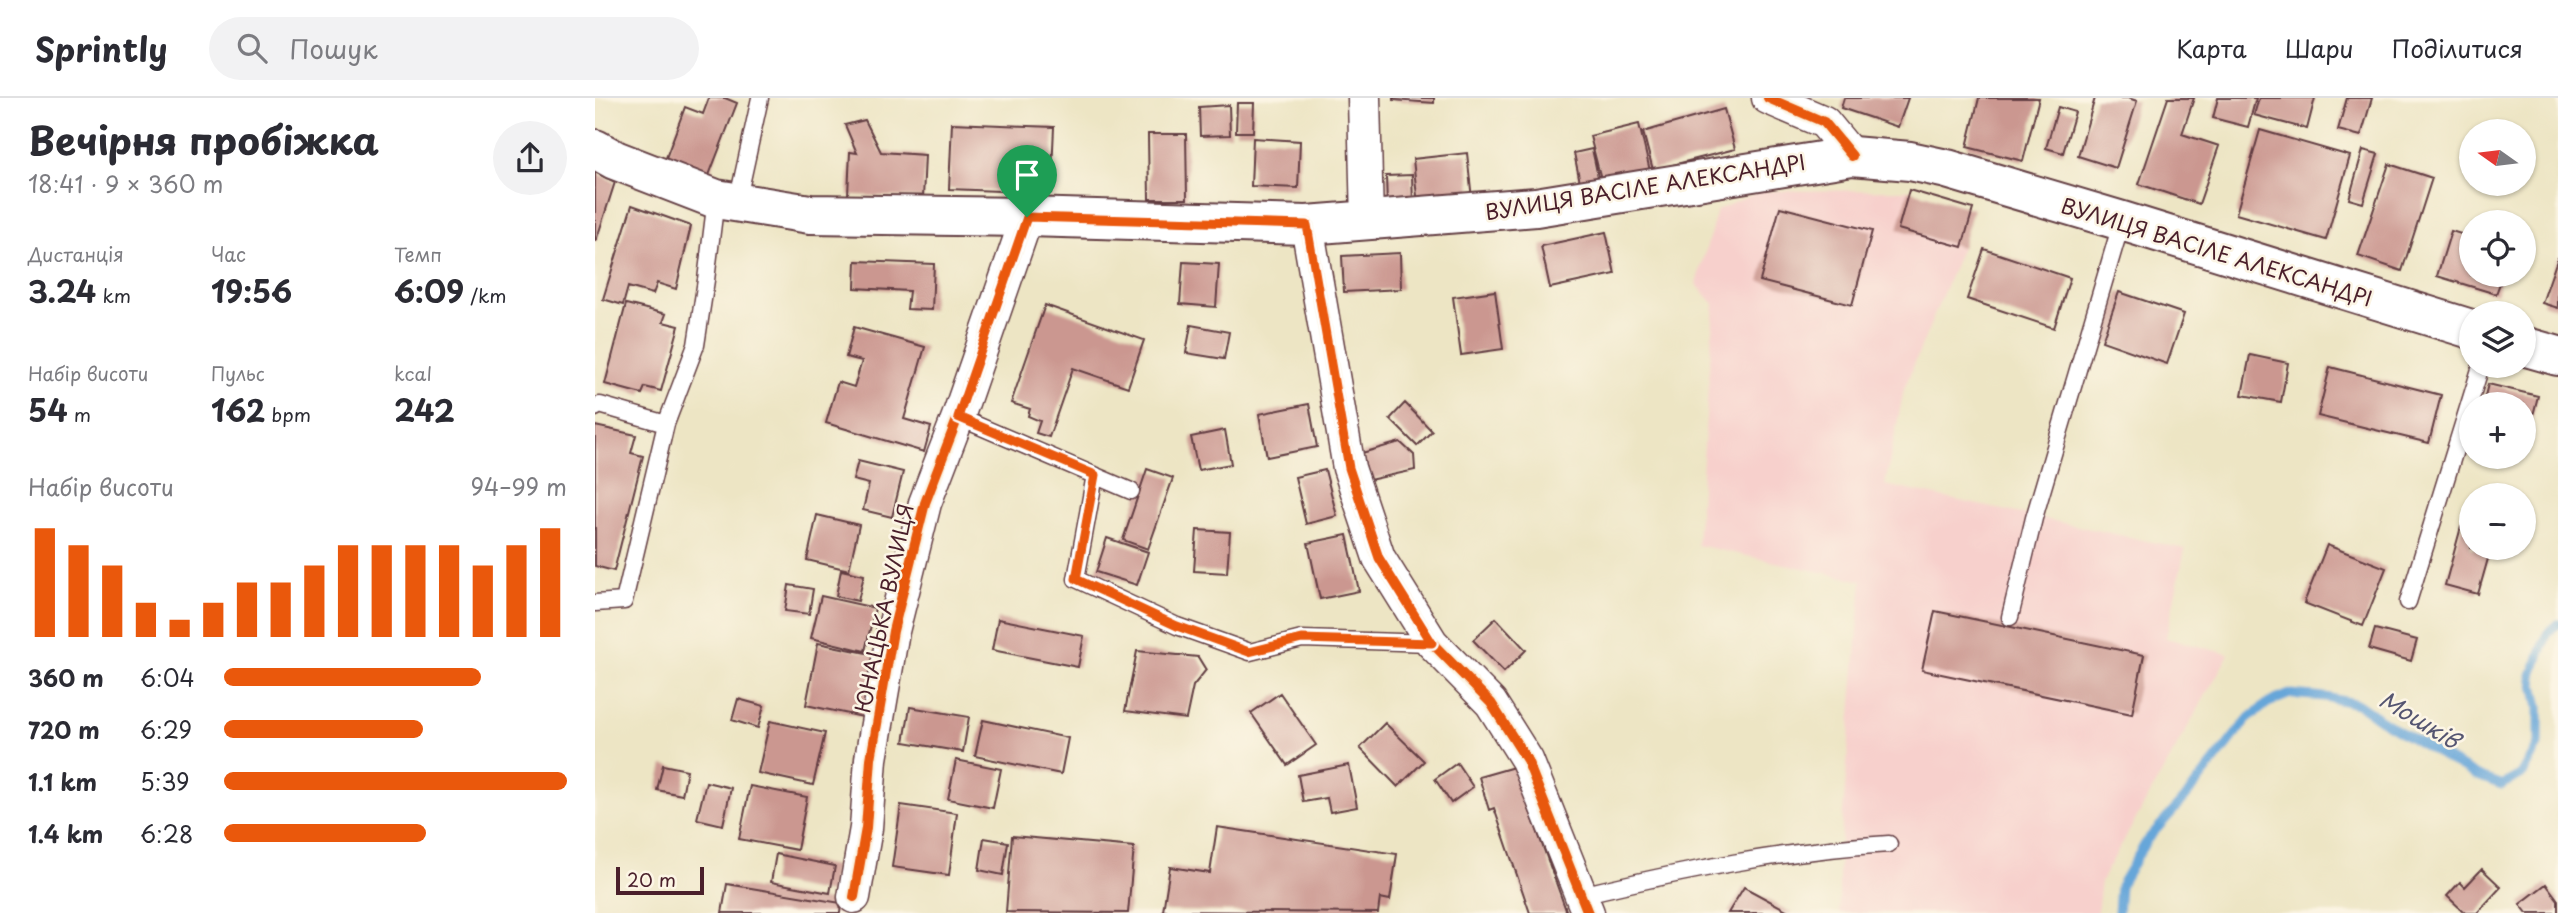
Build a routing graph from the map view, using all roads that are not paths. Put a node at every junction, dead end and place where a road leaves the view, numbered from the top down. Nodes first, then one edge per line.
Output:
1 (760, 98) edge
2 (1364, 98) edge
3 (1768, 98) edge
4 (595, 149) edge
5 (1852, 156) junction
6 (726, 201) junction
7 (1027, 217) junction
8 (2122, 221) junction
9 (1367, 222) junction
10 (1307, 225) junction
11 (2459, 325) edge
12 (2536, 350) edge
13 (2558, 356) edge
14 (2477, 378) edge
15 (595, 408) edge
16 (958, 417) junction
17 (666, 424) junction
18 (1095, 475) junction
19 (1131, 491) dead end
20 (595, 603) edge
21 (2408, 603) dead end
22 (2010, 617) dead end
23 (1432, 643) junction
24 (1889, 844) dead end
25 (1584, 904) edge
26 (852, 905) edge

1 - 6 lane
2 - 9 street
3 - 5 street
4 - 6 main road, ВУЛИЦЯ ВАСІЛЕ АЛЕКСАНДРІ
5 - 8 main road, ВУЛИЦЯ ВАСІЛЕ АЛЕКСАНДРІ
5 - 9 main road, ВУЛИЦЯ ВАСІЛЕ АЛЕКСАНДРІ
6 - 7 main road, ВУЛИЦЯ ВАСІЛЕ АЛЕКСАНДРІ
6 - 17 lane
7 - 10 main road, ВУЛИЦЯ ВАСІЛЕ АЛЕКСАНДРІ
7 - 16 street, ЮНАЦЬКА ВУЛИЦЯ
8 - 11 main road, ВУЛИЦЯ ВАСІЛЕ АЛЕКСАНДРІ
8 - 22 lane
9 - 10 main road, ВУЛИЦЯ ВАСІЛЕ АЛЕКСАНДРІ
10 - 23 street
12 - 13 main road
14 - 21 lane
15 - 17 lane
16 - 18 lane
16 - 26 street, ЮНАЦЬКА ВУЛИЦЯ
17 - 20 lane
18 - 19 lane
18 - 23 lane
23 - 25 street
24 - 25 lane

